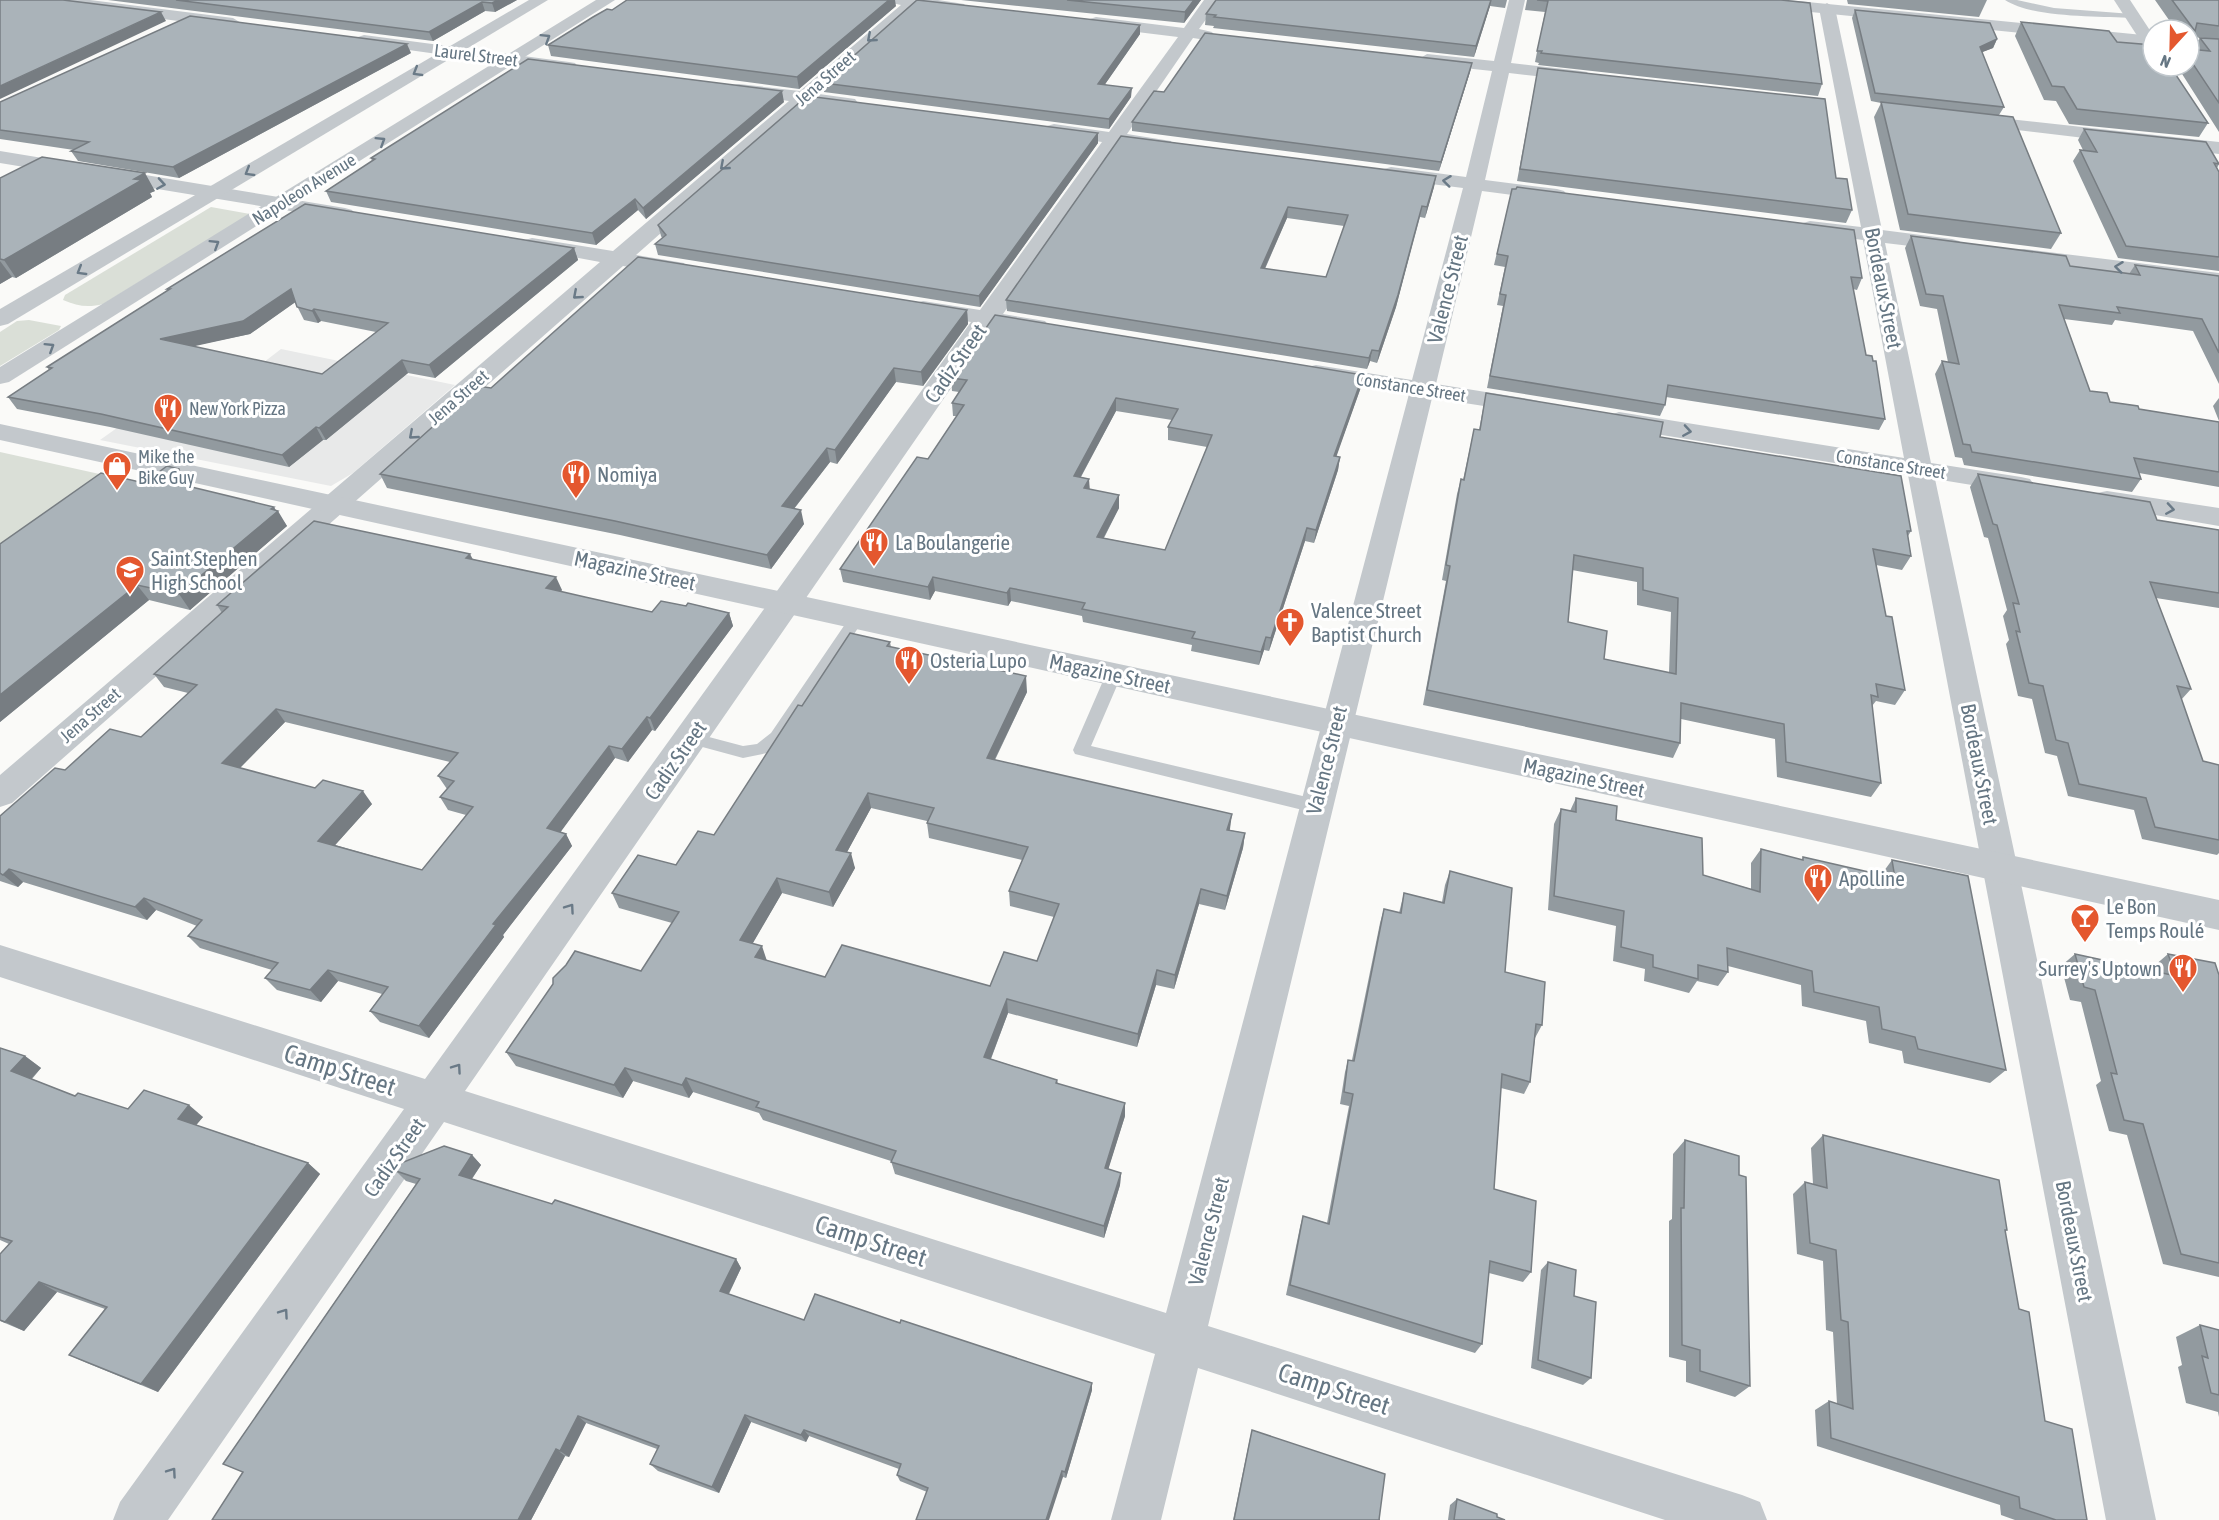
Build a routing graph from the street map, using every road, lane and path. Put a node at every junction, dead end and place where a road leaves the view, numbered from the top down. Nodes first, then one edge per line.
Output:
1 (54, 0) edge
2 (540, 0) edge
3 (607, 0) edge
4 (1212, 0) edge
5 (1517, 0) edge
6 (1740, 0) edge
7 (2009, 0) edge
8 (2122, 0) edge
9 (909, 1) edge
10 (222, 4) edge
11 (971, 8) edge
12 (1827, 8) junction
13 (2132, 16) junction
14 (193, 18) junction
15 (1074, 20) edge
16 (252, 26) edge
17 (2141, 28) edge
18 (161, 33) edge
19 (1189, 33) junction
20 (1224, 37) edge
21 (346, 38) edge
22 (2141, 41) edge
23 (2201, 45) edge
24 (2219, 47) edge
25 (452, 52) junction
26 (1409, 57) edge
27 (512, 59) junction
28 (1502, 67) junction
29 (582, 69) edge
30 (1597, 78) edge
31 (721, 87) edge
32 (803, 97) junction
33 (872, 106) edge
34 (1951, 118) edge
35 (1033, 128) edge
36 (2206, 130) edge
37 (1114, 138) junction
38 (1183, 147) edge
39 (2219, 149) edge
40 (0, 157) edge
41 (1369, 171) edge
42 (1474, 184) junction
43 (214, 192) junction
44 (1580, 198) edge
45 (280, 203) junction
46 (362, 217) edge
47 (1791, 225) edge
48 (1873, 235) junction
49 (514, 242) edge
50 (1965, 247) edge
51 (2012, 253) edge
52 (619, 259) junction
53 (699, 272) edge
54 (2219, 280) edge
55 (24, 305) junction
56 (906, 305) edge
57 (95, 318) junction
58 (987, 318) junction
59 (0, 319) edge
60 (1057, 330) edge
61 (1292, 368) edge
62 (0, 377) edge
63 (1421, 388) junction
64 (1549, 409) edge
65 (1595, 417) edge
66 (0, 432) edge
67 (1920, 469) junction
68 (2047, 489) edge
69 (2081, 495) edge
70 (332, 505) junction
71 (2219, 517) edge
72 (785, 603) junction
73 (857, 618) junction
74 (1114, 674) junction
75 (1336, 722) junction
76 (690, 738) junction
77 (0, 794) edge
78 (1315, 806) junction
79 (2001, 868) junction
80 (2219, 915) edge
81 (0, 961) edge
82 (434, 1100) junction
83 (1181, 1340) junction
84 (138, 1520) edge
85 (1136, 1520) edge
86 (1742, 1520) edge
87 (2132, 1520) edge

1 - 14 street
2 - 25 street, Napoleon Avenue
27 -> 3 street, Napoleon Avenue
4 - 19 street, Cadiz Street
5 - 28 street, Valence Street
6 - 12 street
7 - 13 lane
8 - 13 street
9 - 11 street
9 -> 32 street, Jena Street
10 - 14 street
12 - 22 street
12 - 48 street, Bordeaux Street
13 - 17 street
14 - 16 street
14 - 18 street
15 - 19 street
19 - 20 street
19 - 37 street, Cadiz Street
21 - 25 street, Laurel Street
23 - 24 street
25 - 27 street, Laurel Street
25 -> 43 street, Napoleon Avenue
26 - 28 street
27 - 29 street, Laurel Street
45 -> 27 street, Napoleon Avenue
28 - 30 street
28 - 42 street, Valence Street
31 - 32 street
32 - 33 street
32 -> 52 street, Jena Street
34 - 39 street
35 - 37 street
36 - 39 street
37 - 38 street
37 - 58 street, Cadiz Street
40 -> 43 street
42 -> 41 street
42 - 44 street
42 - 63 street, Valence Street
43 - 45 street
43 -> 55 street, Napoleon Avenue
45 - 46 street
57 -> 45 street, Napoleon Avenue
47 - 48 street
48 - 50 street
48 - 67 street, Bordeaux Street
49 - 52 street
54 -> 51 street
52 - 53 street
52 -> 70 street, Jena Street
55 - 57 street
55 - 59 street, Napoleon Avenue
56 - 58 street
62 -> 57 street, Napoleon Avenue
58 - 60 street
58 - 72 street, Cadiz Street
61 - 63 street, Constance Street
63 - 64 street, Constance Street
63 - 75 street, Valence Street
65 -> 67 street, Constance Street
66 - 70 street, Magazine Street
67 - 68 street, Constance Street
67 - 79 street, Bordeaux Street
69 -> 71 street
70 - 72 street, Magazine Street
70 - 77 street, Jena Street
72 - 73 street, Magazine Street
72 - 76 street, Cadiz Street
73 - 74 street, Magazine Street
73 - 76 lane
74 - 75 street, Magazine Street
74 - 78 lane
75 - 78 street, Valence Street
75 - 79 street, Magazine Street
82 -> 76 street, Cadiz Street
78 - 83 street, Valence Street
79 - 80 street, Magazine Street
79 - 87 street, Bordeaux Street
81 - 82 street, Camp Street
82 - 83 street, Camp Street
84 -> 82 street, Cadiz Street
83 - 85 street, Valence Street
83 - 86 street, Camp Street

